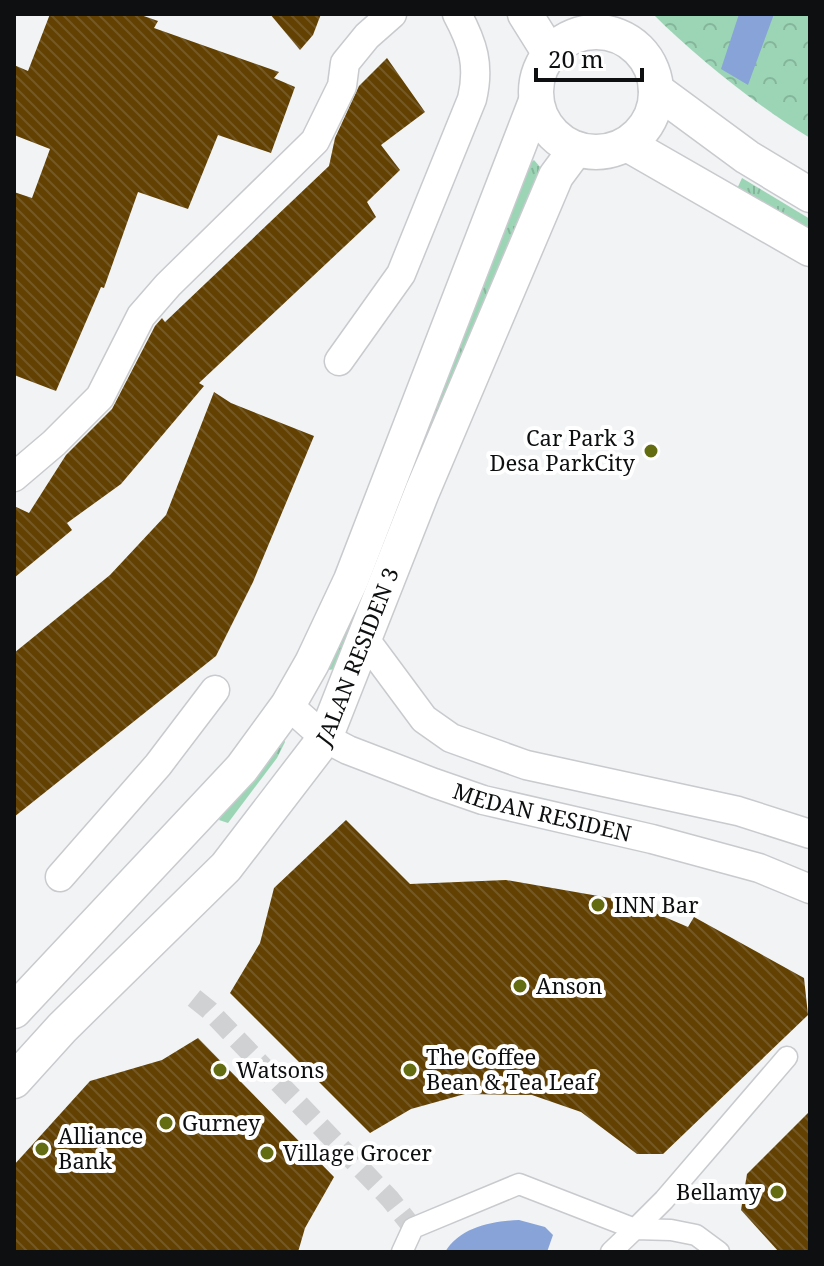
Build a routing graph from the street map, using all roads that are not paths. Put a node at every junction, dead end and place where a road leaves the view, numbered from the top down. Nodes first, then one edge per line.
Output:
1 (392, 14) edge
2 (457, 14) edge
3 (525, 14) edge
4 (588, 23) edge
5 (550, 54) junction
6 (656, 90) junction
7 (536, 101) junction
8 (627, 144) junction
9 (576, 149) junction
10 (810, 195) edge
11 (810, 249) edge
12 (339, 361) dead end
13 (14, 477) edge
14 (364, 638) junction
15 (215, 690) dead end
16 (288, 705) junction
17 (325, 738) junction
18 (810, 834) edge
19 (60, 877) dead end
20 (810, 889) edge
21 (14, 1011) edge
22 (787, 1057) dead end
23 (14, 1081) edge
24 (635, 1229) junction
25 (402, 1252) edge
26 (611, 1252) edge
27 (719, 1252) edge

1 - 13 street
2 - 12 street
3 - 5 street
4 - 5 street
4 - 6 street
5 - 7 street
6 - 8 street
6 - 10 street
7 - 9 street
7 - 16 street, JALAN RESIDEN 3
8 - 9 street
8 - 11 street
9 - 14 street, JALAN RESIDEN 3
14 - 17 street, JALAN RESIDEN 3
14 - 18 street, MEDAN RESIDEN
15 - 19 street
16 - 17 street, MEDAN RESIDEN
16 - 21 street, JALAN RESIDEN 3
17 - 20 street, MEDAN RESIDEN
17 - 23 street, JALAN RESIDEN 3
22 - 24 street
24 - 25 street
24 - 26 street
24 - 27 street

